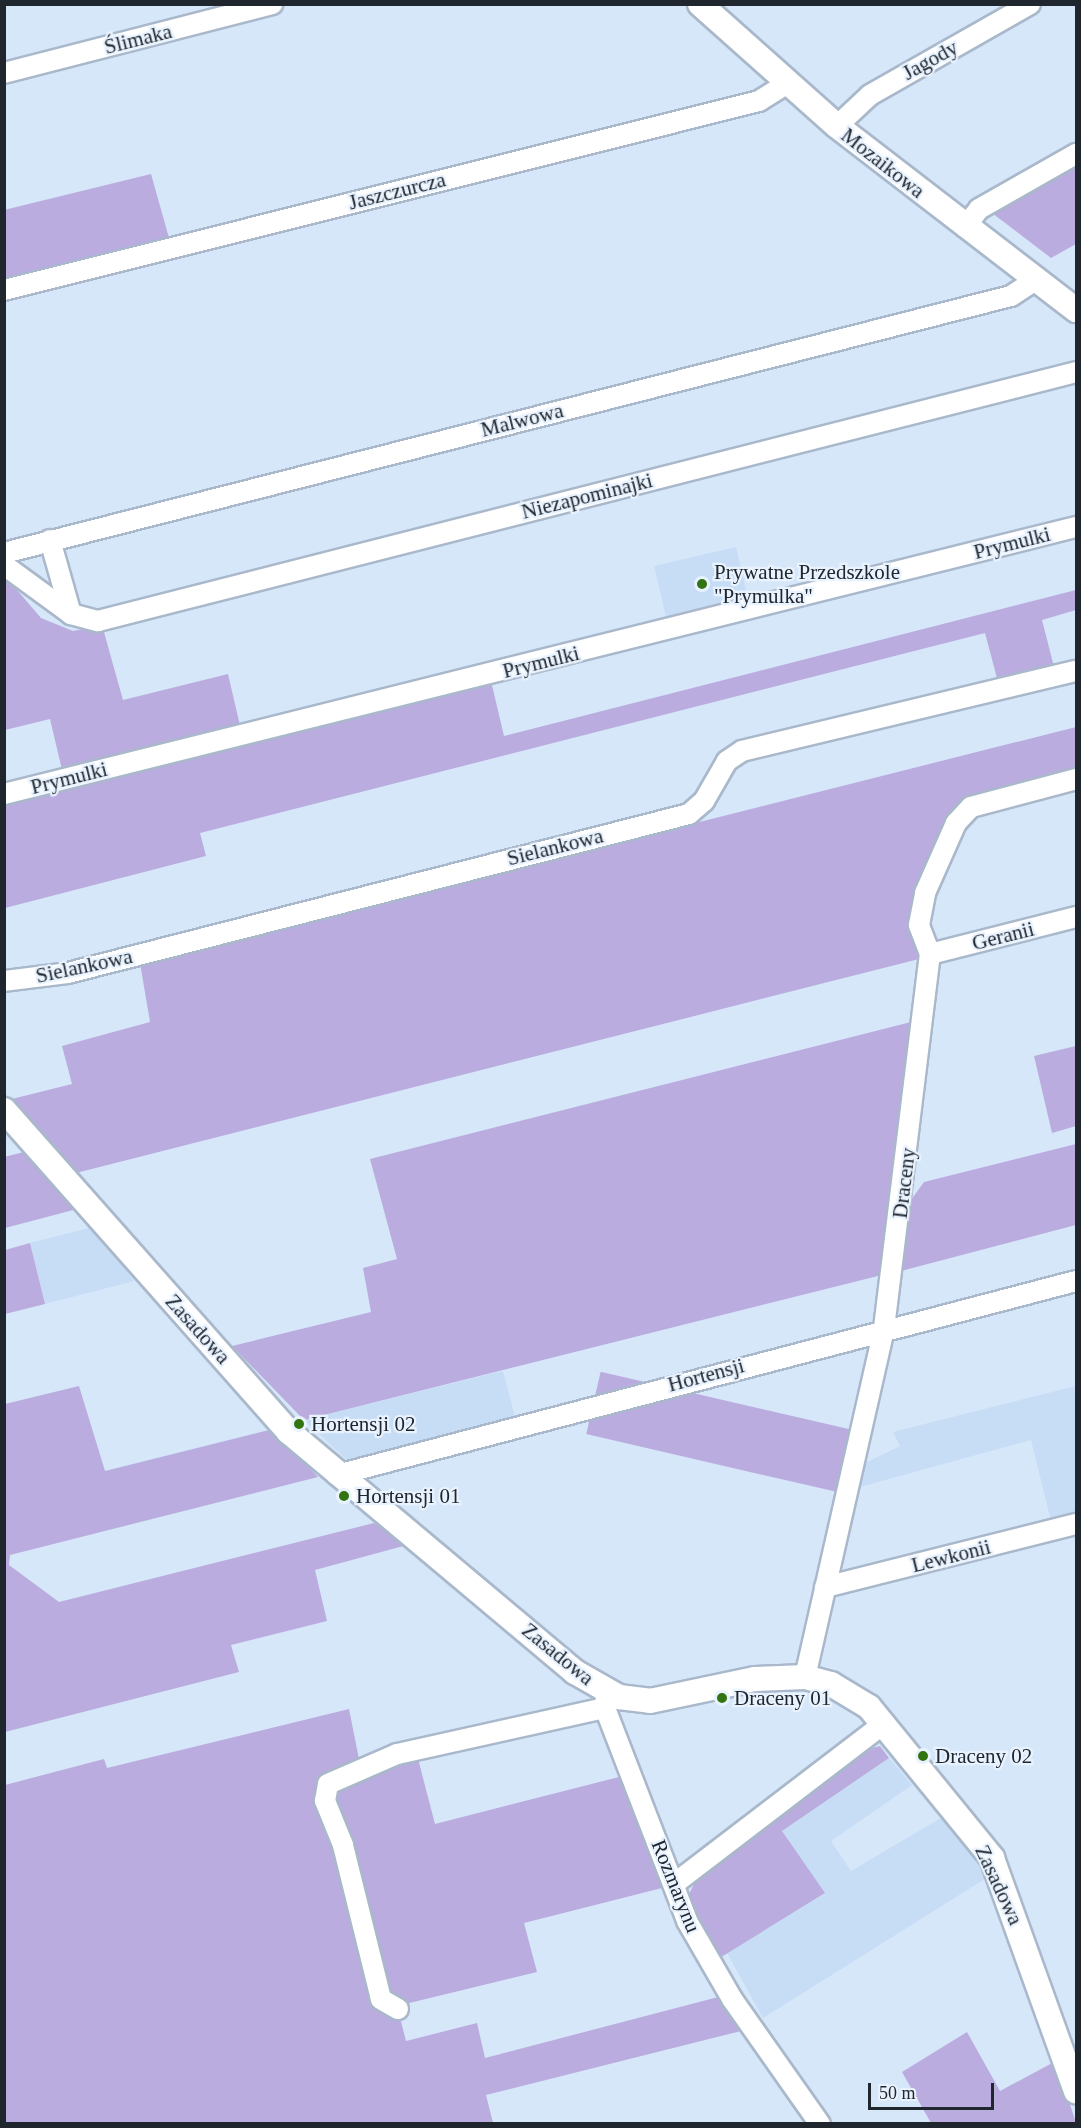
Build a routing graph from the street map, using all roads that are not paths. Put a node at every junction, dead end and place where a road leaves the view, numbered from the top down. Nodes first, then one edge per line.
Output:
1 (272, 4) edge
2 (700, 4) edge
3 (1030, 4) edge
4 (4, 73) edge
5 (786, 84) junction
6 (837, 126) junction
7 (1077, 154) edge
8 (965, 227) junction
9 (1036, 280) junction
10 (4, 290) edge
11 (1077, 310) edge
12 (1077, 372) edge
13 (1077, 527) edge
14 (50, 540) junction
15 (4, 553) edge
16 (4, 565) edge
17 (71, 614) junction
18 (1077, 671) edge
19 (1077, 779) edge
20 (4, 794) edge
21 (1077, 917) edge
22 (930, 954) junction
23 (4, 981) edge
24 (4, 1110) edge
25 (1077, 1281) edge
26 (884, 1328) junction
27 (337, 1475) junction
28 (1077, 1524) edge
29 (825, 1587) junction
30 (806, 1677) junction
31 (606, 1700) junction
32 (883, 1724) junction
33 (674, 1884) junction
34 (398, 2010) dead end
35 (1077, 2091) edge
36 (820, 2124) edge

1 - 4 street, Ślimaka
2 - 5 street, Mozaikowa
3 - 6 street, Jagody
5 - 6 street, Mozaikowa
5 - 10 street, Jaszczurcza
6 - 8 street, Mozaikowa
7 - 8 street
8 - 9 street, Mozaikowa
9 - 11 street, Mozaikowa
9 - 14 street, Malwowa
12 - 17 street, Niezapominajki
13 - 20 street, Prymulki
14 - 15 street, Malwowa
14 - 17 street
16 - 17 street
18 - 23 street, Sielankowa
19 - 22 street, Draceny
21 - 22 street, Geranii
22 - 26 street, Draceny
24 - 27 street, Zasadowa
25 - 26 street, Hortensji
26 - 27 street, Hortensji
26 - 29 street, Draceny
27 - 31 street, Zasadowa
28 - 29 street, Lewkonii
29 - 30 street, Draceny
30 - 31 street, Zasadowa
30 - 32 street, Zasadowa
31 - 33 street, Rozmarynu
31 - 34 street
32 - 33 street
32 - 35 street, Zasadowa
33 - 36 street, Rozmarynu

